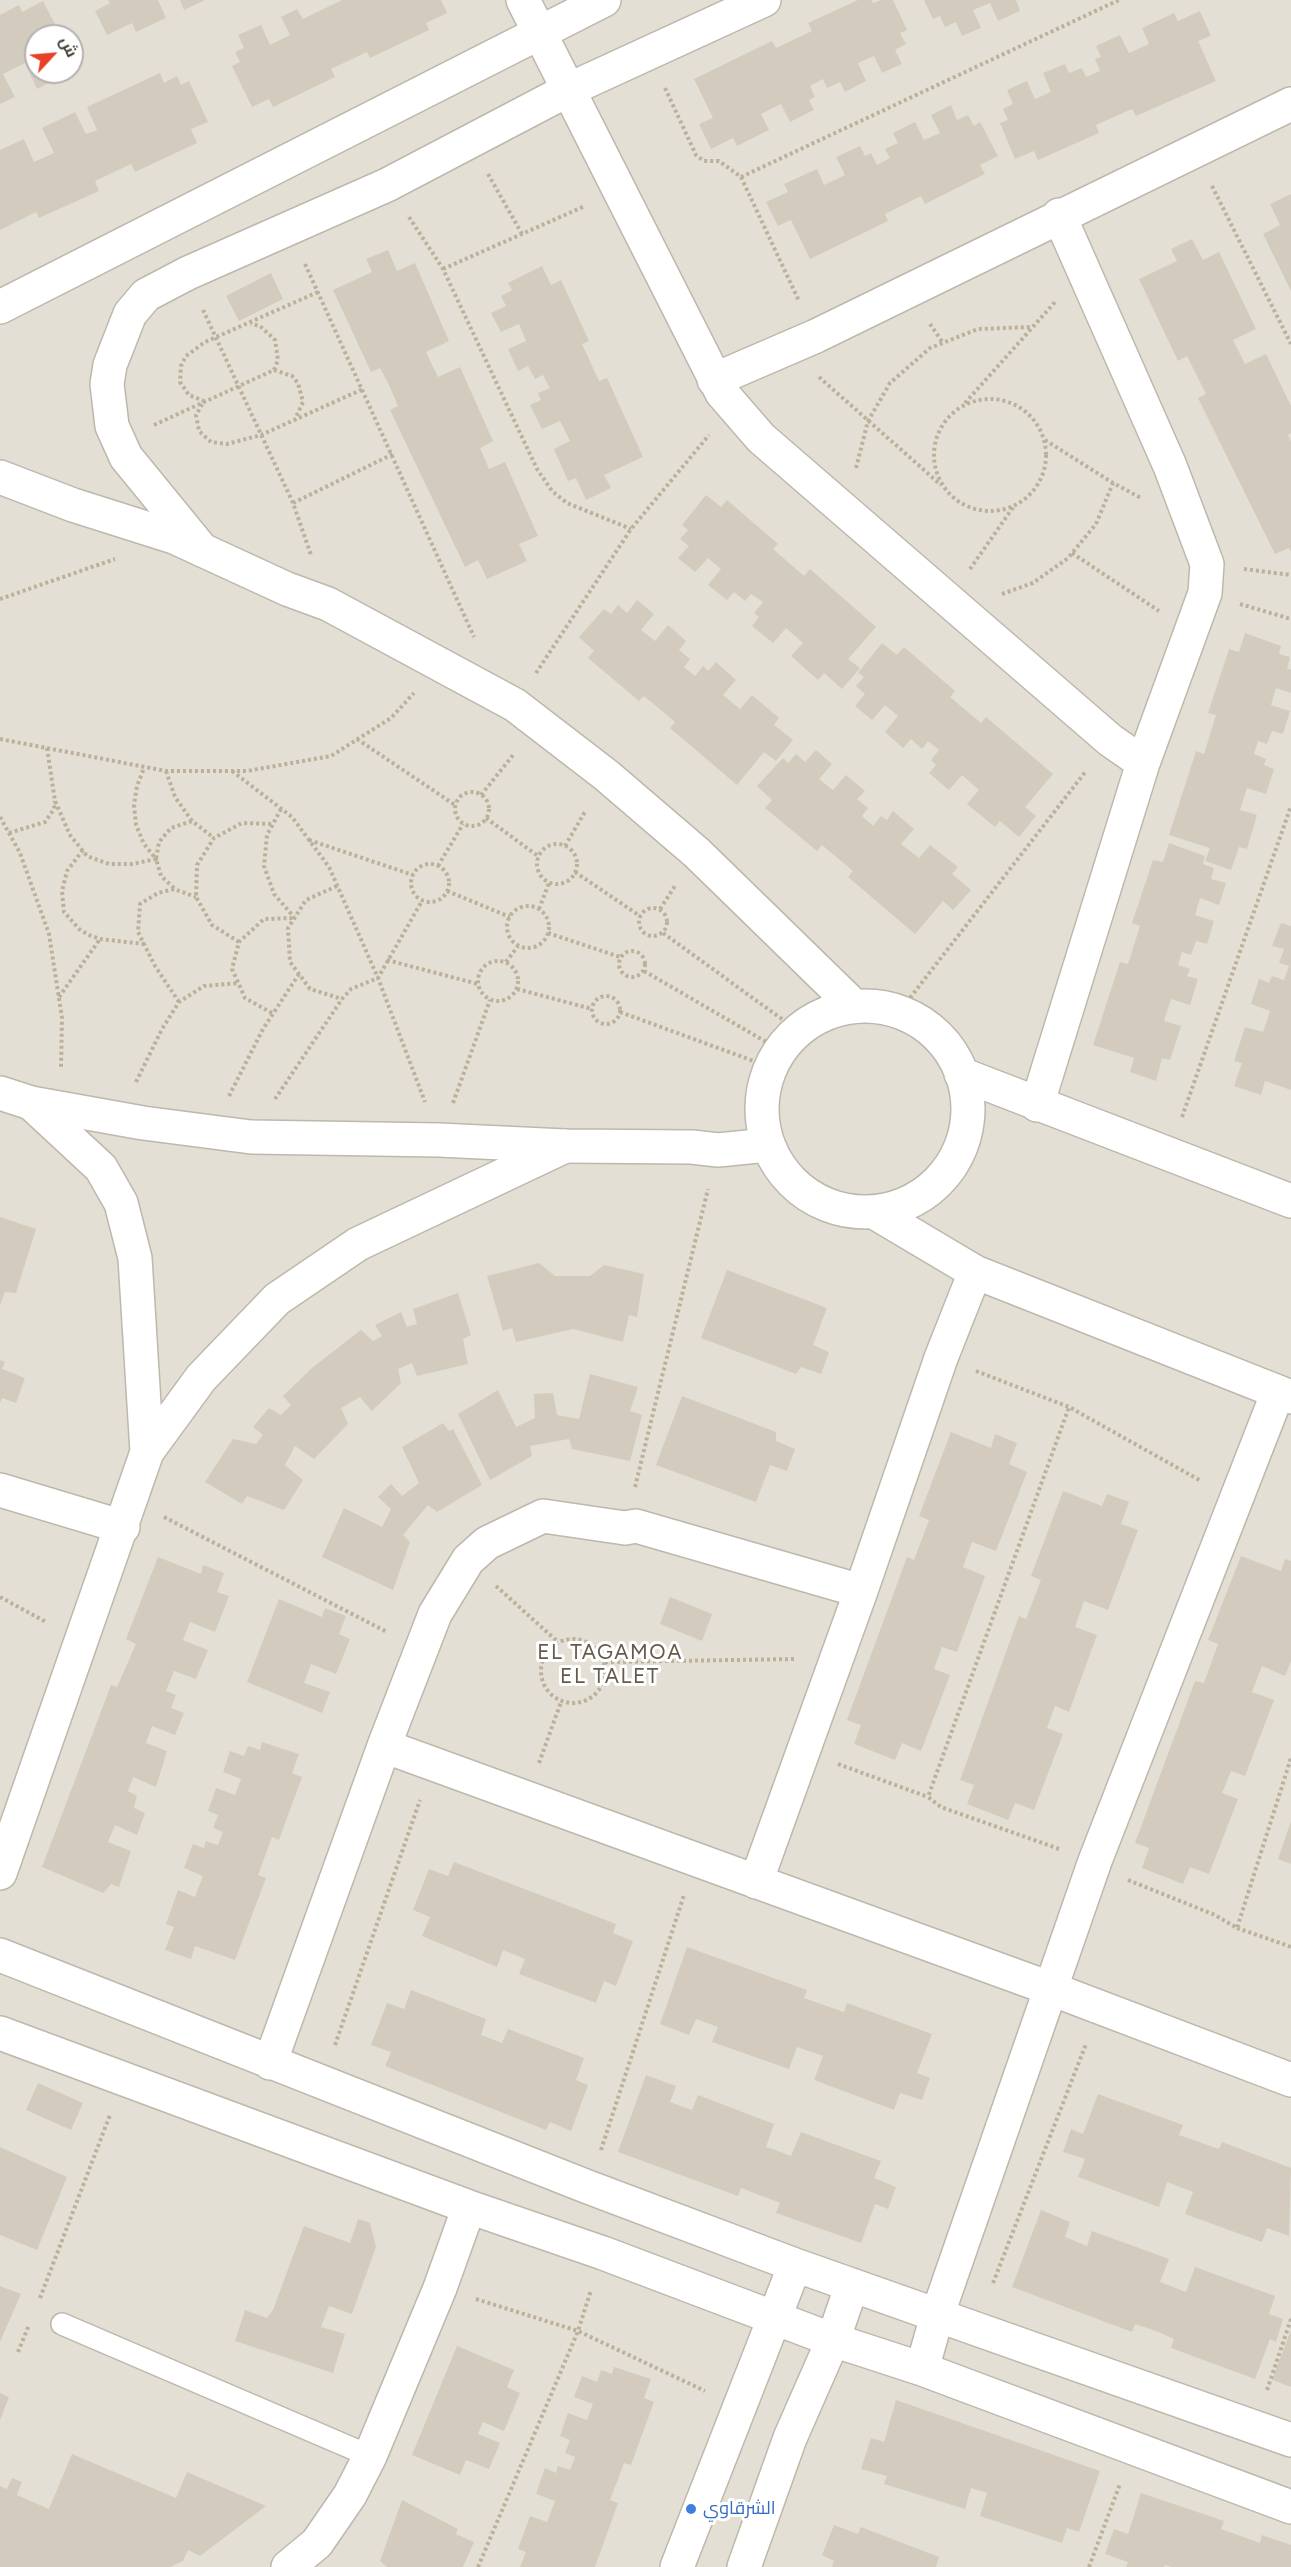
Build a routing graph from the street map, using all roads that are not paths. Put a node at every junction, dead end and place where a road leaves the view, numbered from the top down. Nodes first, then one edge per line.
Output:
1 (523, 0) edge
2 (604, 0) edge
3 (764, 0) edge
4 (540, 34) junction
5 (568, 90) junction
6 (1291, 104) edge
7 (1059, 215) junction
8 (0, 308) edge
9 (714, 380) junction
10 (0, 477) edge
11 (188, 544) junction
12 (1143, 763) junction
13 (854, 1006) junction
14 (961, 1074) junction
15 (0, 1093) edge
16 (1037, 1105) junction
17 (46, 1106) junction
18 (768, 1145) junction
19 (565, 1146) junction
20 (1291, 1201) edge
21 (874, 1212) junction
22 (975, 1272) junction
23 (1284, 1394) edge
24 (147, 1452) junction
25 (0, 1490) edge
26 (127, 1514) junction
27 (861, 1591) junction
28 (384, 1746) junction
29 (0, 1873) edge
30 (756, 1882) junction
31 (0, 1955) edge
32 (1049, 1988) junction
33 (0, 2033) edge
34 (270, 2062) junction
35 (1291, 2080) edge
36 (469, 2207) junction
37 (795, 2265) junction
38 (852, 2286) junction
39 (937, 2316) junction
40 (773, 2317) junction
41 (62, 2324) dead end
42 (833, 2340) junction
43 (922, 2368) junction
44 (1291, 2440) edge
45 (370, 2456) junction
46 (1291, 2506) edge
47 (288, 2567) edge
48 (677, 2567) edge
49 (744, 2567) edge

1 - 4 street
2 - 4 street
3 - 5 street
4 - 5 street
4 - 8 street
5 - 9 street
5 - 11 street
6 - 7 street
7 - 9 street
7 - 12 street
9 - 12 street
10 - 11 street
11 - 13 street
12 - 16 street
13 - 14 street
13 - 18 street
14 - 16 street
14 - 21 street
15 - 17 street
16 - 20 street
17 - 19 street
17 - 24 street
18 - 19 street
18 - 21 street
19 - 24 street
21 - 22 street
22 - 23 street
22 - 27 street
23 - 32 street
24 - 26 street
25 - 26 street
26 - 29 street
27 - 28 street
27 - 30 street
28 - 30 street
28 - 34 street
30 - 32 street
31 - 34 street
32 - 35 street
32 - 39 street
33 - 36 street
34 - 37 street
36 - 40 street
36 - 45 street
37 - 38 street
37 - 40 street
38 - 39 street
38 - 42 street
39 - 43 street
39 - 44 street
40 - 42 street
40 - 48 street
41 - 45 lane
42 - 43 street
42 - 49 street
43 - 46 street
45 - 47 street

